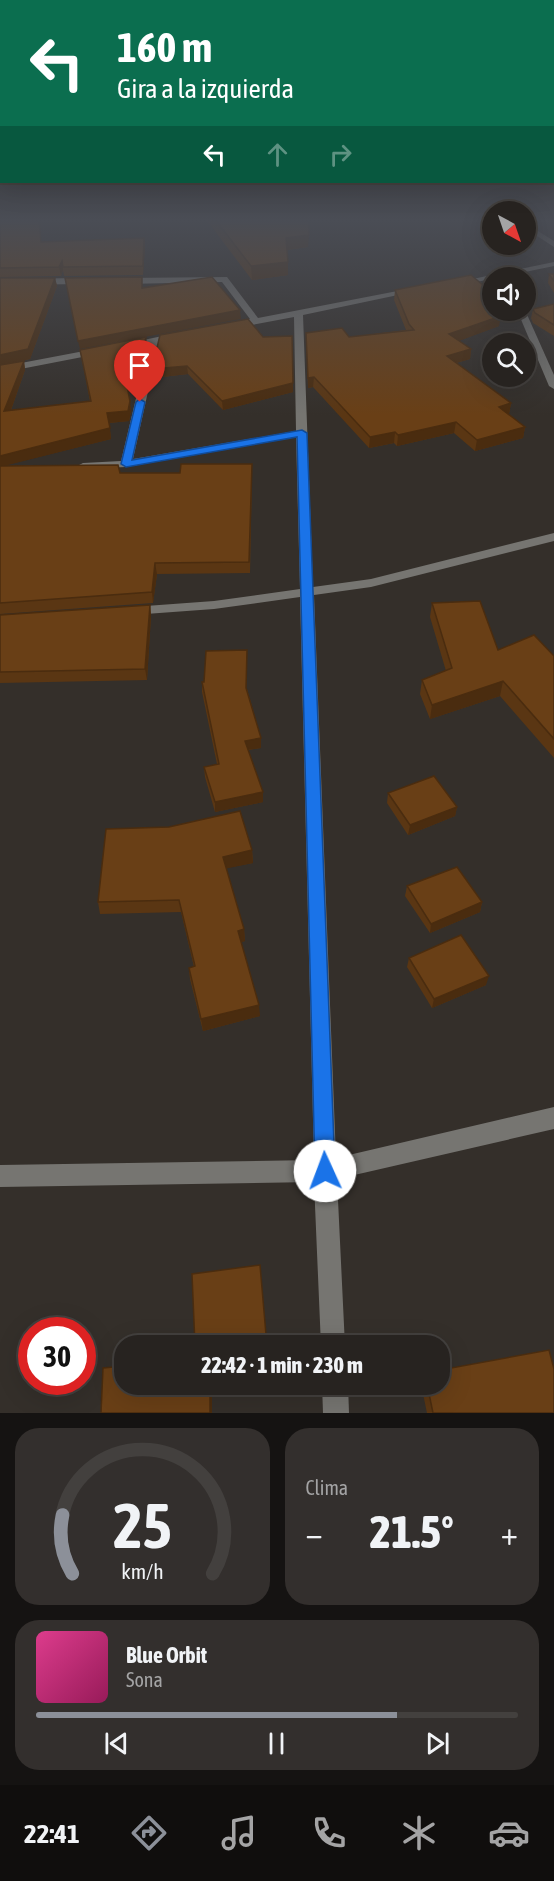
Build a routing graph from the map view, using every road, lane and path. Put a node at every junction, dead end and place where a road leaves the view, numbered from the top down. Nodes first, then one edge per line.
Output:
1 (228, 284) edge
2 (425, 289) edge
3 (298, 313) junction
4 (256, 321) junction
5 (526, 321) edge
6 (223, 327) edge
7 (189, 334) edge
8 (155, 341) junction
9 (122, 347) edge
10 (111, 349) edge
11 (0, 370) edge
12 (554, 386) edge
13 (302, 433) junction
14 (126, 464) junction
15 (69, 467) edge
16 (554, 537) edge
17 (307, 592) junction
18 (119, 612) edge
19 (554, 1118) edge
20 (325, 1171) junction
21 (0, 1176) edge
22 (332, 1335) edge
23 (335, 1395) edge
24 (336, 1413) edge

1 - 4 street
2 - 3 street
3 - 4 street
3 - 13 street
4 - 6 street
5 - 12 street
7 - 8 street
8 - 9 street
8 - 14 street
10 - 11 street
13 - 14 street
13 - 17 street
14 - 15 street
16 - 17 street
17 - 18 street
17 - 20 street
19 - 20 street
20 - 21 street
20 - 22 street
23 - 24 street

